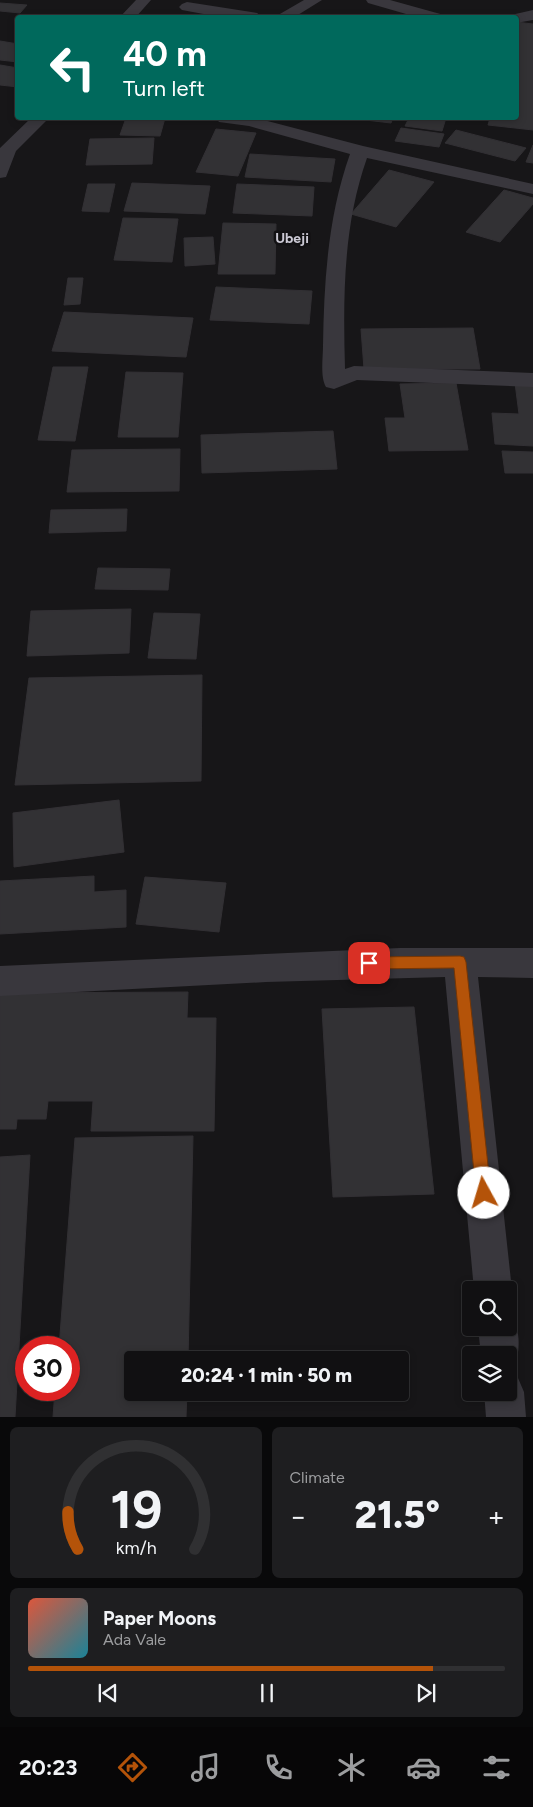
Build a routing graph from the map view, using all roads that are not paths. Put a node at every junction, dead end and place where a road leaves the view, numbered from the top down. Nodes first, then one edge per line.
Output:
1 (144, 0) edge
2 (315, 0) edge
3 (373, 0) edge
4 (190, 3) edge
5 (129, 15) edge
6 (177, 15) edge
7 (244, 15) edge
8 (286, 15) edge
9 (428, 15) edge
10 (533, 15) edge
11 (519, 17) edge
12 (38, 120) edge
13 (238, 120) edge
14 (4, 149) edge
15 (360, 152) junction
16 (0, 173) edge
17 (533, 189) edge
18 (533, 380) edge
19 (460, 962) junction
20 (533, 963) edge
21 (0, 981) edge
22 (492, 1281) edge
23 (505, 1401) edge
24 (506, 1417) edge

1 - 5 street
2 - 8 street
3 - 9 street
4 - 6 street
4 - 7 street
10 - 11 street
12 - 14 street
13 - 15 street
14 - 16 street
15 - 17 street
15 - 18 street
19 - 20 street
19 - 21 street
19 - 22 street
23 - 24 street

